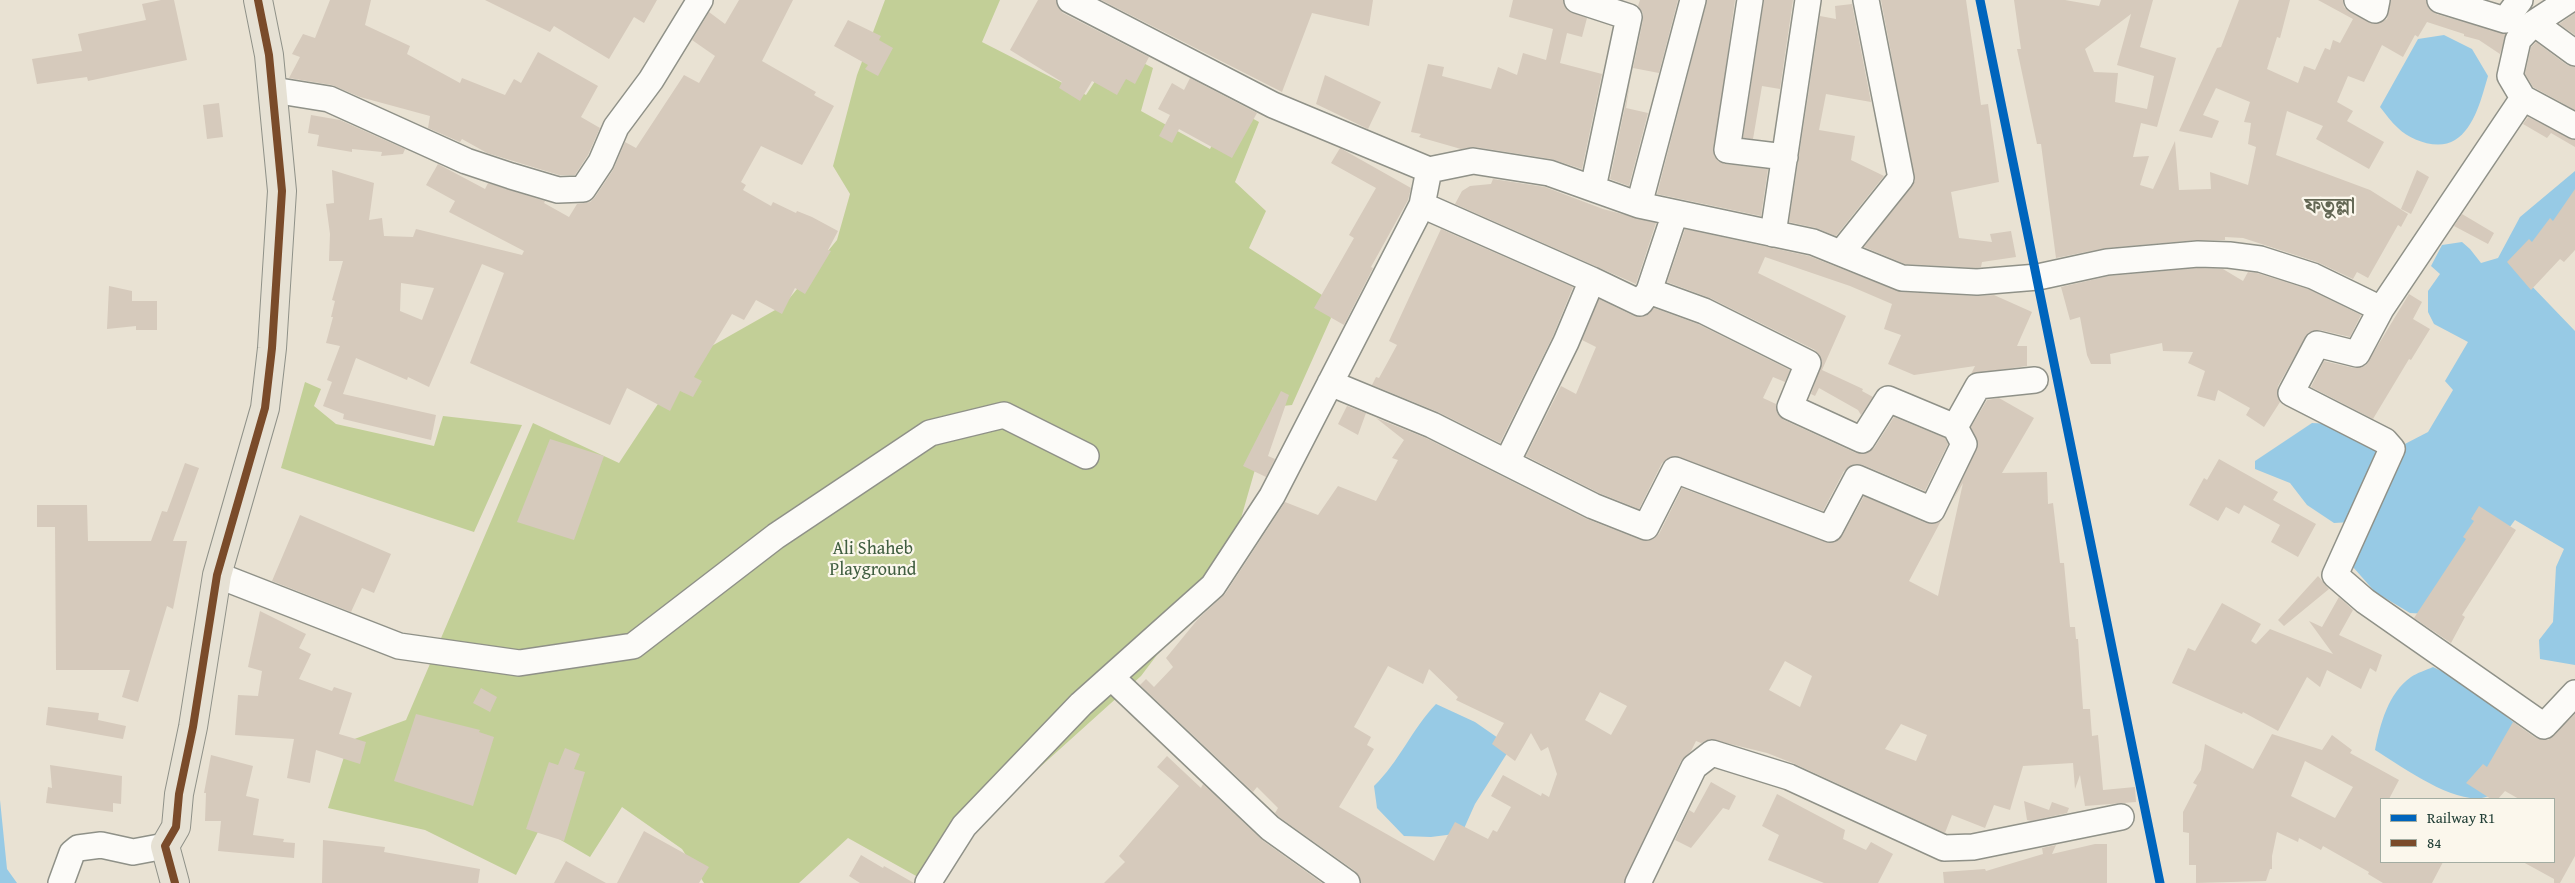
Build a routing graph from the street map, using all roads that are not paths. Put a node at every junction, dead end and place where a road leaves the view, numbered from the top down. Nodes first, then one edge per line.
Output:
1 (258, 0) edge
2 (700, 0) edge
3 (1070, 0) edge
4 (1576, 0) edge
5 (1693, 0) edge
6 (1750, 0) edge
7 (1808, 0) edge
8 (1866, 0) edge
9 (2357, 0) edge
10 (2377, 0) edge
11 (2440, 0) edge
12 (2520, 0) edge
13 (2569, 0) edge
14 (2535, 13) edge
15 (2575, 53) edge
16 (273, 90) junction
17 (2522, 98) junction
18 (2575, 126) edge
19 (1785, 157) junction
20 (1430, 170) junction
21 (1593, 188) junction
22 (1639, 205) junction
23 (1422, 206) junction
24 (1675, 213) junction
25 (1773, 234) junction
26 (1841, 253) junction
27 (1592, 280) junction
28 (1649, 291) junction
29 (2381, 309) junction
30 (2035, 380) dead end
31 (1330, 383) junction
32 (1955, 427) junction
33 (1086, 456) dead end
34 (1507, 462) junction
35 (218, 575) junction
36 (1112, 678) junction
37 (2575, 693) edge
38 (2121, 817) dead end
39 (165, 846) junction
40 (61, 883) edge
41 (175, 883) edge
42 (928, 883) edge
43 (1347, 883) edge
44 (1638, 883) edge

1 - 16 highway
2 - 16 street
3 - 20 street
4 - 21 street
5 - 22 street
6 - 19 street
7 - 19 street
8 - 26 street
9 - 10 street
11 - 12 street
13 - 14 street
14 - 15 street
14 - 17 street
16 - 35 highway
17 - 18 street
17 - 29 street
19 - 25 street
20 - 21 street
20 - 23 street
21 - 22 street
22 - 24 street
23 - 27 street
23 - 31 street
24 - 25 street
24 - 28 street
25 - 26 street
26 - 29 street
27 - 28 street
27 - 34 street
28 - 32 street
29 - 37 street
30 - 32 street
31 - 34 street
31 - 36 street
32 - 34 street
33 - 35 street
35 - 39 highway
36 - 42 street
36 - 43 street
38 - 44 street
39 - 40 street
39 - 41 highway

